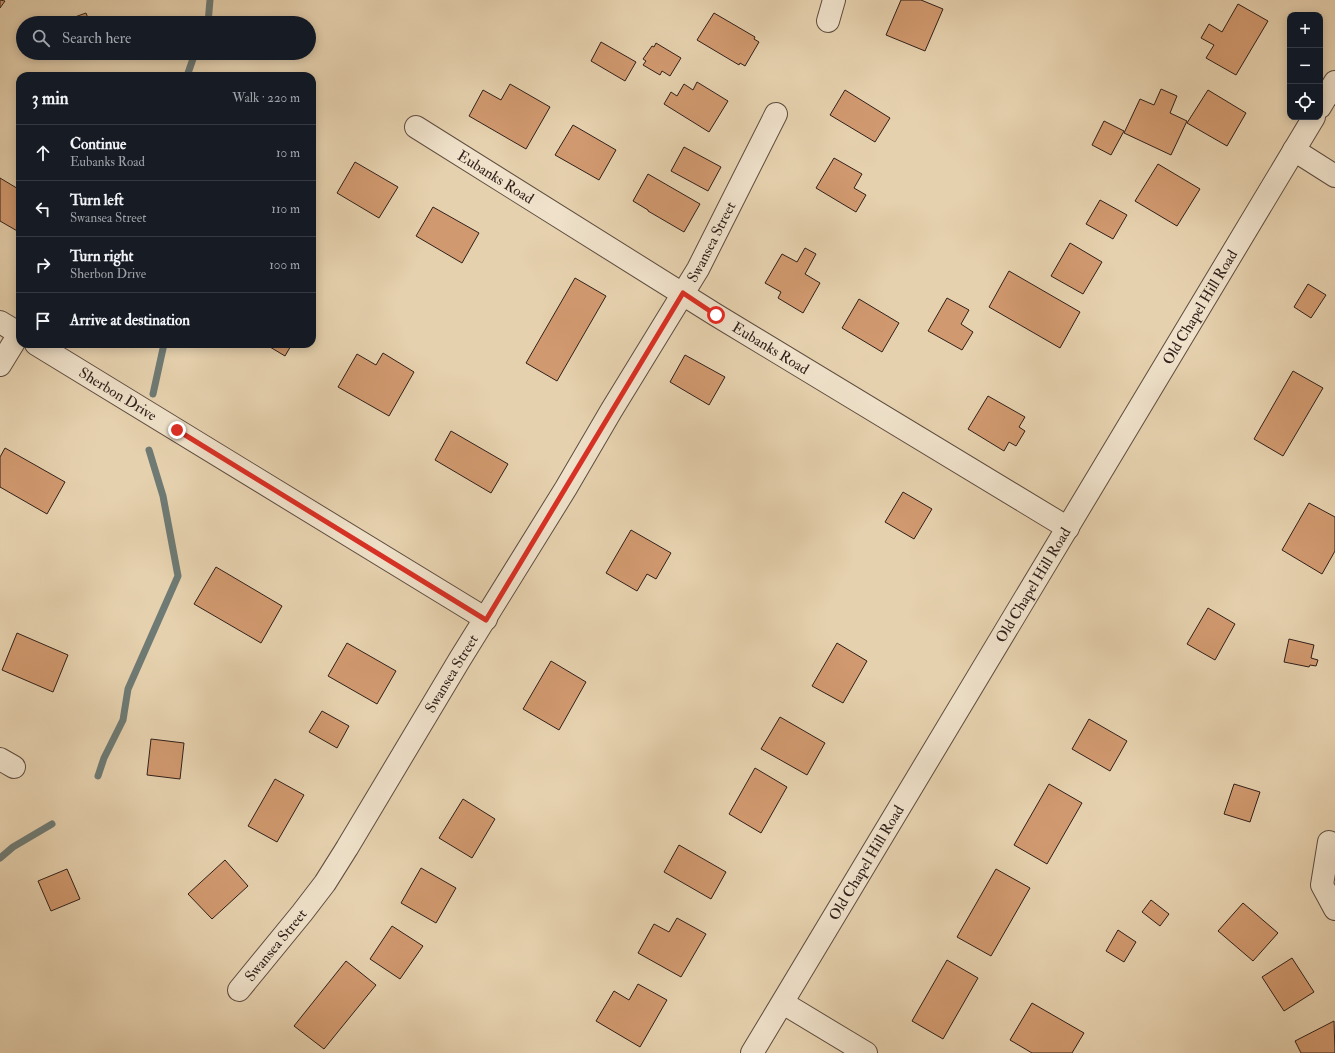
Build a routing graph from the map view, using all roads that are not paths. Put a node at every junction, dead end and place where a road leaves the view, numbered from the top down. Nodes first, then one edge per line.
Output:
1 (834, 0) edge
2 (828, 20) dead end
3 (1335, 82) edge
4 (1323, 102) edge
5 (776, 114) dead end
6 (1312, 120) edge
7 (416, 127) dead end
8 (1294, 150) junction
9 (1335, 176) edge
10 (683, 293) junction
11 (0, 322) edge
12 (16, 332) edge
13 (16, 340) edge
14 (43, 348) edge
15 (0, 365) edge
16 (1068, 528) junction
17 (486, 620) junction
18 (1329, 842) dead end
19 (1335, 909) edge
20 (239, 990) dead end
21 (783, 1003) junction
22 (752, 1053) edge
23 (866, 1053) edge

1 - 2 street
3 - 4 street
5 - 10 street, Swansea Street
6 - 8 street, Old Chapel Hill Road
7 - 10 street, Eubanks Road
8 - 9 street
8 - 16 street, Old Chapel Hill Road
10 - 16 street, Eubanks Road
10 - 17 street, Swansea Street
11 - 12 street
13 - 15 street
14 - 17 street, Sherbon Drive
16 - 21 street, Old Chapel Hill Road
17 - 20 street, Swansea Street
18 - 19 street
21 - 22 street, Old Chapel Hill Road
21 - 23 street

